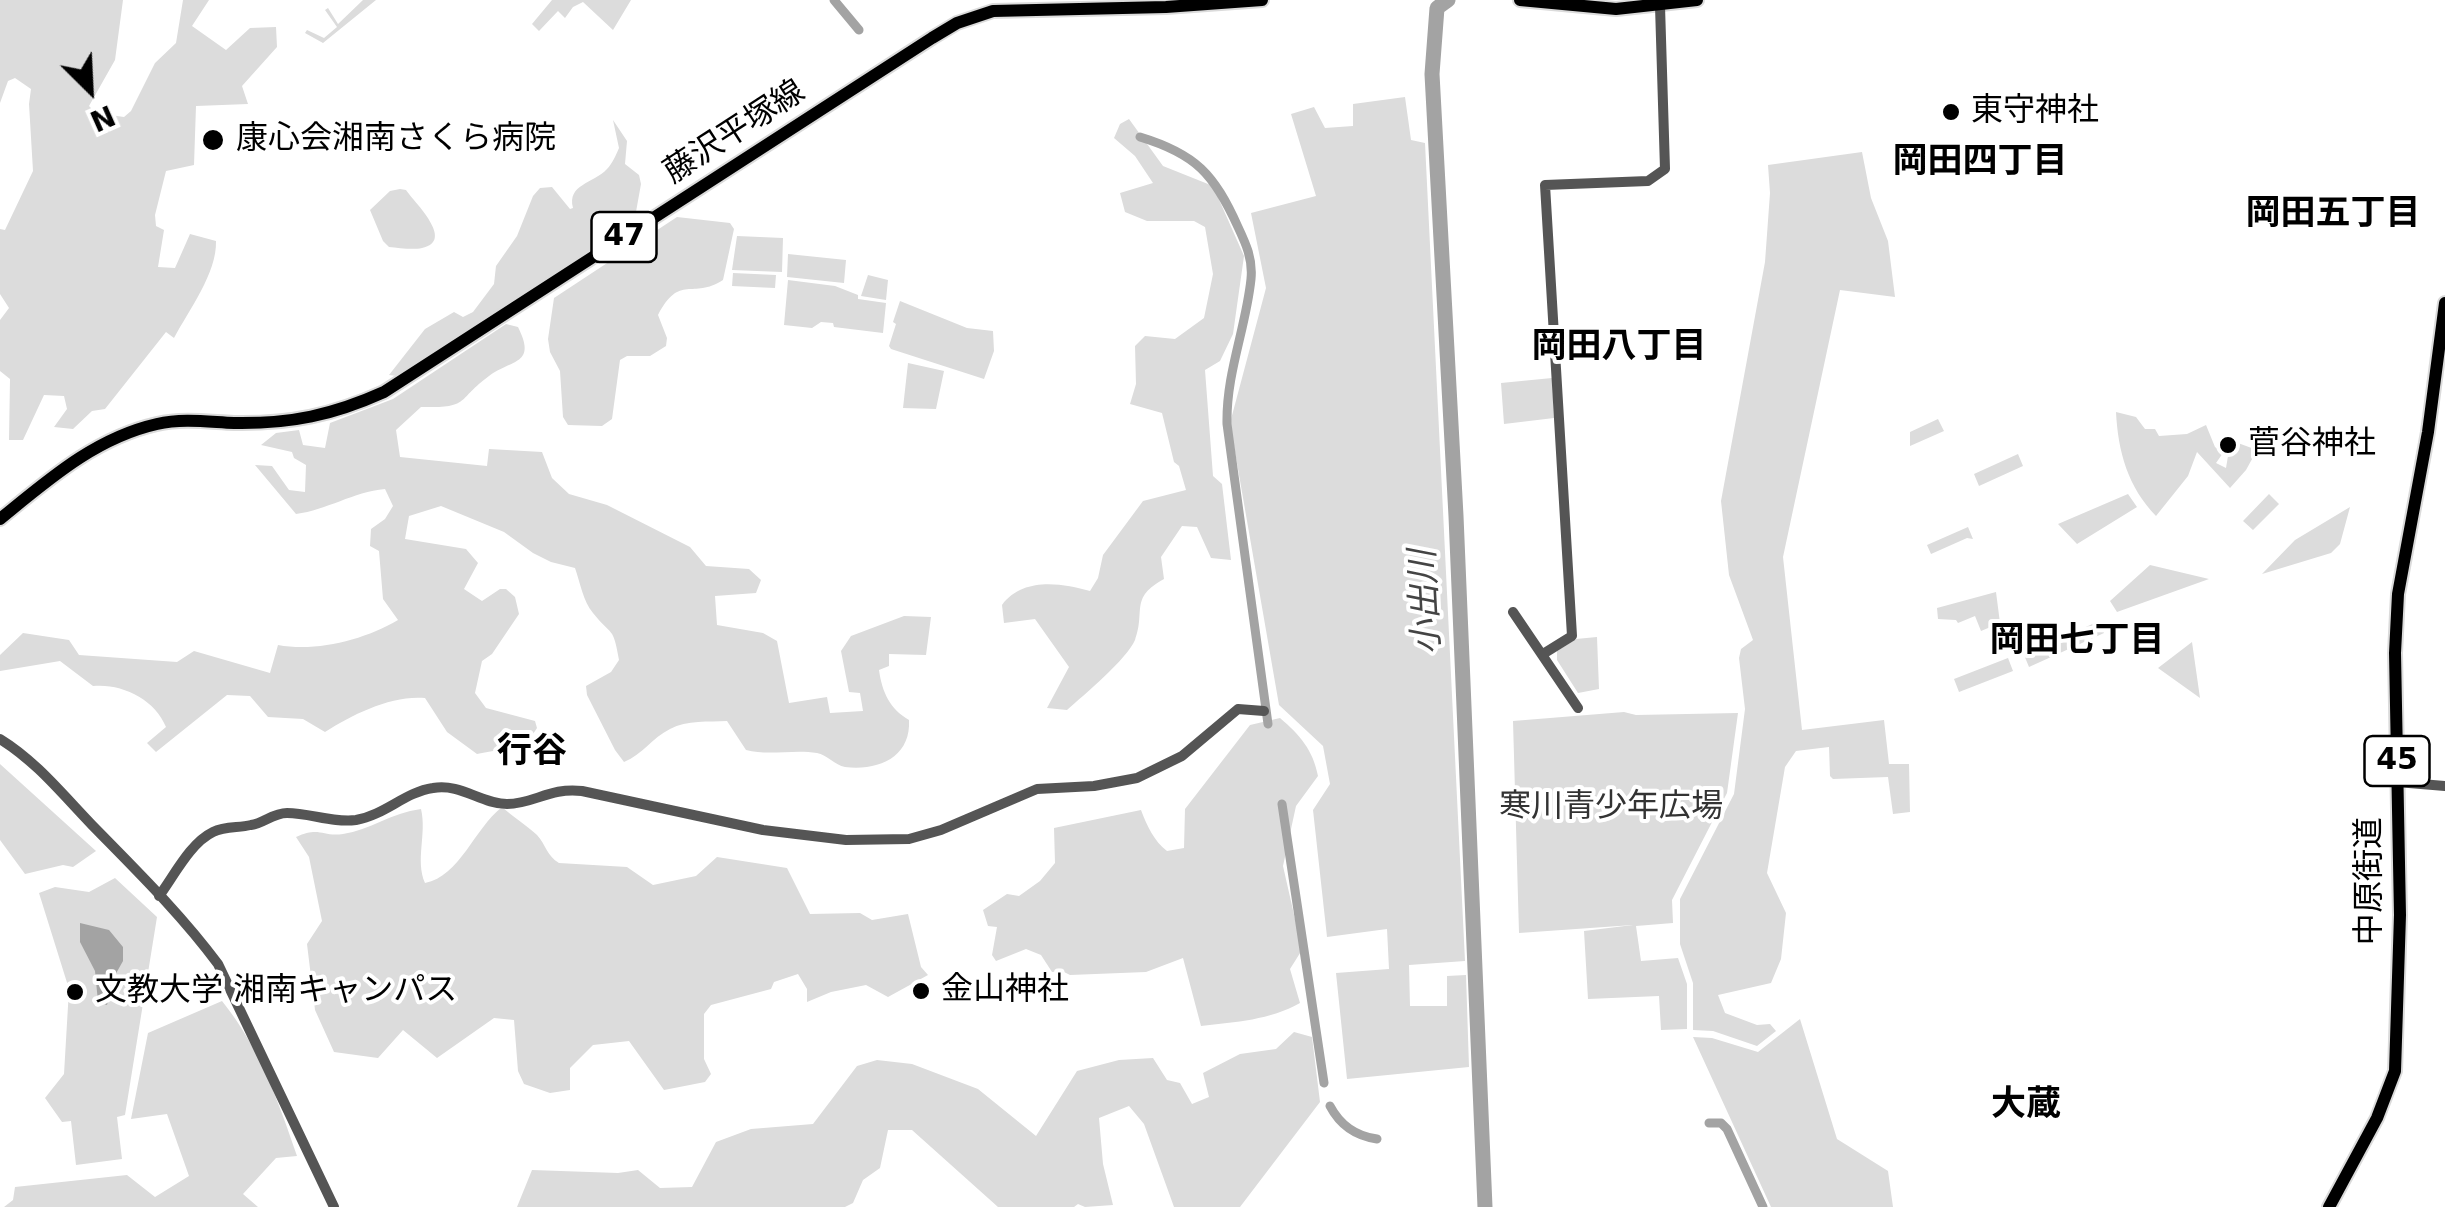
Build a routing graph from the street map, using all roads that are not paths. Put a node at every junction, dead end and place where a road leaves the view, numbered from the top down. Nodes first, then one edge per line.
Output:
1 (1262, 0) edge
2 (1520, 0) edge
3 (1697, 0) edge
4 (1660, 6) junction
5 (2445, 304) edge
6 (0, 519) edge
7 (1514, 612) dead end
8 (1542, 654) junction
9 (1578, 708) dead end
10 (1264, 711) dead end
11 (0, 739) edge
12 (2398, 782) junction
13 (2445, 786) edge
14 (159, 896) junction
15 (334, 1207) edge
16 (2329, 1207) edge

1 - 6 main road, 藤沢平塚線 / 47
2 - 4 main road
3 - 4 main road
4 - 8 street
5 - 12 main road, 中原街道 / 45
7 - 8 street
8 - 9 street
10 - 14 street
11 - 14 street
12 - 13 street
12 - 16 main road, 中原街道 / 45
14 - 15 street

